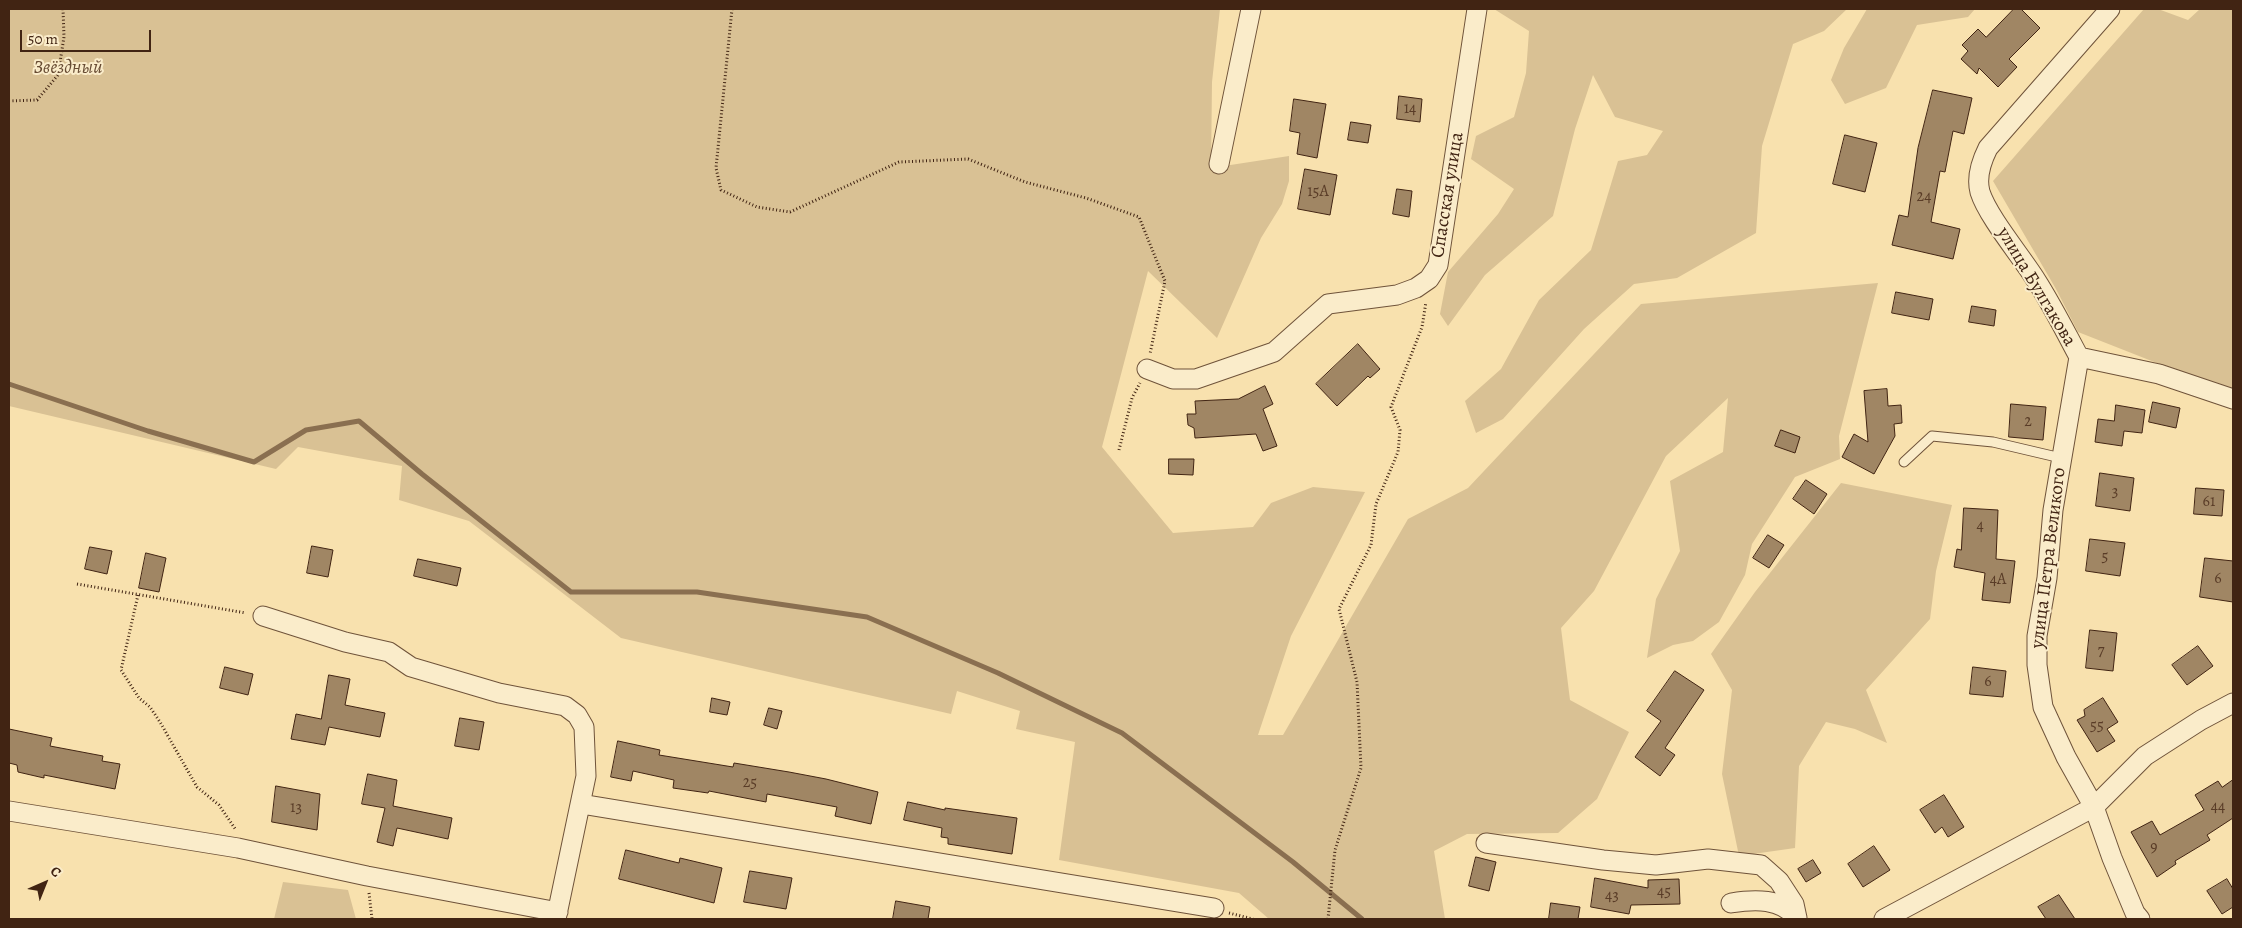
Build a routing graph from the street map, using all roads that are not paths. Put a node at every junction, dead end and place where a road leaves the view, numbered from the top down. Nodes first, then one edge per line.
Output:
1 (1251, 9) edge
2 (1477, 9) edge
3 (2110, 9) edge
4 (1218, 164) dead end
5 (2079, 357) junction
6 (1147, 369) road end
7 (2233, 399) edge
8 (2062, 458) junction
9 (1904, 462) dead end
10 (263, 616) road end
11 (2233, 703) edge
12 (581, 804) junction
13 (2094, 807) junction
14 (9, 811) edge
15 (1486, 843) dead end
16 (1731, 903) dead end
17 (1214, 908) road end
18 (557, 916) edge
19 (1798, 918) edge
20 (1884, 919) edge
21 (2140, 919) edge

1 - 4 street
2 - 6 street, Спасская улица
3 - 5 street, улица Булгакова
5 - 7 street, улица Булгакова
5 - 8 street, улица Петра Великого
8 - 9 lane
8 - 13 street, улица Петра Великого
10 - 12 street
11 - 13 street
12 - 17 street
12 - 18 street
13 - 20 street
13 - 21 street, улица Петра Великого
14 - 18 street
15 - 19 street
16 - 19 street

